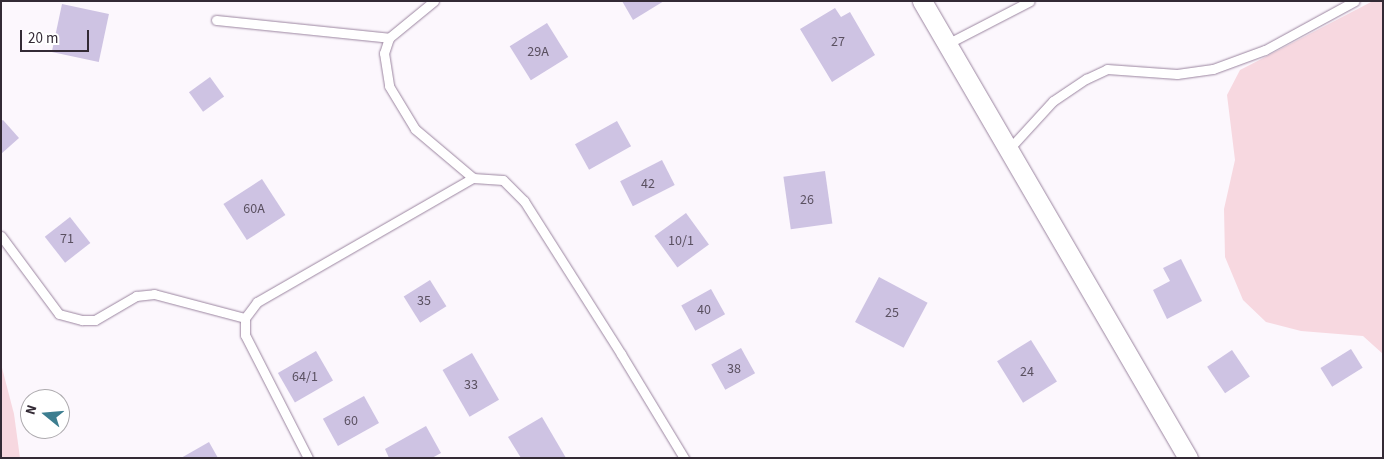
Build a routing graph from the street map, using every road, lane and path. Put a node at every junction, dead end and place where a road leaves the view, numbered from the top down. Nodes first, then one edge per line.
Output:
1 (434, 1) edge
2 (922, 1) edge
3 (1030, 1) edge
4 (1355, 1) edge
5 (216, 20) dead end
6 (389, 38) junction
7 (947, 44) junction
8 (1009, 150) junction
9 (473, 178) junction
10 (1, 236) edge
11 (244, 318) junction
12 (308, 458) edge
13 (684, 458) edge
14 (1188, 458) edge

1 - 6 lane
2 - 7 street
3 - 7 lane
4 - 8 lane
5 - 6 lane
6 - 9 lane
7 - 8 street
8 - 14 street
9 - 11 lane
9 - 13 lane
10 - 11 lane
11 - 12 lane

